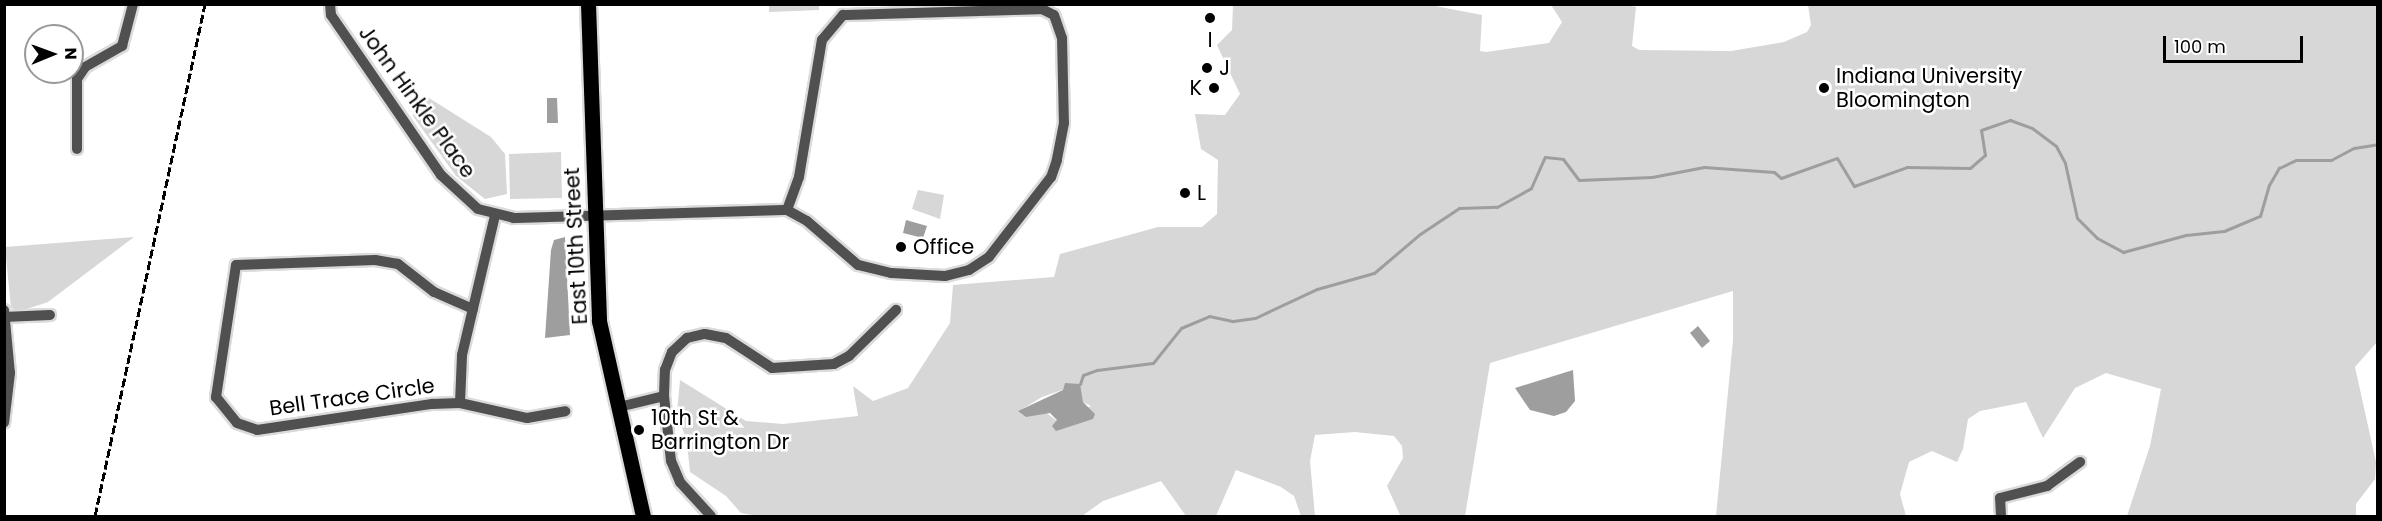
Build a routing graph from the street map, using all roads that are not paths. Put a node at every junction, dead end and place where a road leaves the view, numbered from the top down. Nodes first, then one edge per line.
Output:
1 (133, 4) edge
2 (330, 4) edge
3 (588, 4) edge
4 (77, 149) dead end
5 (787, 210) junction
6 (594, 214) junction
7 (495, 215) junction
8 (473, 309) junction
9 (896, 310) dead end
10 (5, 315) edge
11 (50, 315) dead end
12 (663, 396) junction
13 (460, 403) junction
14 (620, 406) junction
15 (565, 411) dead end
16 (4, 423) edge
17 (2080, 462) dead end
18 (643, 516) edge
19 (711, 516) edge
20 (2001, 516) edge

1 - 4 street
2 - 7 street, John Hinkle Place
3 - 6 main road, East 10th Street
5 - 5 street
5 - 6 street, John Hinkle Place
6 - 7 street, John Hinkle Place
6 - 14 main road, East 10th Street
7 - 8 street
8 - 13 street
8 - 13 street, Bell Trace Circle
9 - 12 street
10 - 11 street
10 - 16 street
12 - 14 street
12 - 19 street
13 - 15 street
14 - 18 main road, East 10th Street
17 - 20 street

